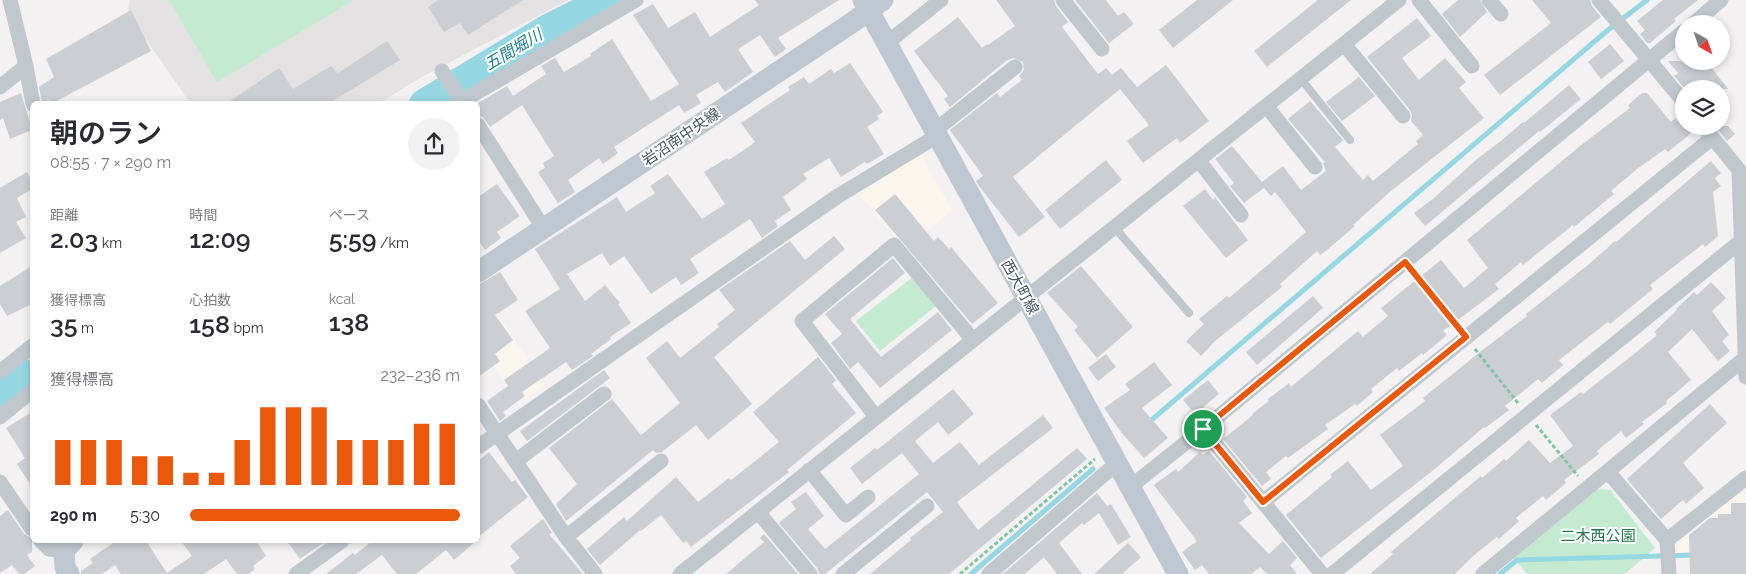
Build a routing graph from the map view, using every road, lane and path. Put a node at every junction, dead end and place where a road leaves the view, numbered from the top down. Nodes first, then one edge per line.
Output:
1 (10, 0) edge
2 (636, 0) edge
3 (941, 0) edge
4 (1063, 0) edge
5 (1399, 0) edge
6 (1419, 0) edge
7 (1489, 0) edge
8 (1599, 0) edge
9 (1721, 0) edge
10 (872, 4) edge
11 (1501, 14) dead end
12 (1704, 15) edge
13 (1675, 39) edge
14 (887, 43) junction
15 (1344, 44) junction
16 (1102, 49) dead end
17 (1650, 60) junction
18 (26, 66) junction
19 (1472, 66) dead end
20 (1015, 68) dead end
21 (442, 71) dead end
22 (1301, 79) junction
23 (0, 87) edge
24 (1675, 91) edge
25 (32, 101) edge
26 (460, 101) edge
27 (463, 101) edge
28 (1267, 106) junction
29 (1403, 116) dead end
30 (480, 128) edge
31 (936, 133) junction
32 (1703, 135) edge
33 (1710, 135) edge
34 (1350, 140) dead end
35 (1199, 161) junction
36 (1315, 167) dead end
37 (1240, 215) dead end
38 (1114, 228) junction
39 (544, 229) junction
40 (1741, 241) junction
41 (1405, 262) junction
42 (480, 271) edge
43 (1027, 297) junction
44 (1189, 313) dead end
45 (1466, 337) junction
46 (973, 340) junction
47 (30, 348) edge
48 (1745, 358) edge
49 (0, 372) edge
50 (1746, 377) edge
51 (30, 393) edge
52 (604, 394) dead end
53 (480, 408) edge
54 (1527, 414) junction
55 (876, 416) junction
56 (0, 417) edge
57 (1203, 429) junction
58 (497, 433) junction
59 (480, 446) edge
60 (1096, 458) dead end
61 (516, 461) junction
62 (661, 461) dead end
63 (1116, 464) junction
64 (809, 470) junction
65 (1608, 472) junction
66 (1746, 478) edge
67 (0, 482) edge
68 (1130, 487) junction
69 (1588, 488) junction
70 (868, 497) dead end
71 (1263, 502) junction
72 (927, 506) dead end
73 (758, 512) junction
74 (30, 526) edge
75 (566, 537) junction
76 (43, 543) edge
77 (339, 543) edge
78 (69, 546) edge
79 (1667, 556) edge
80 (70, 574) edge
81 (296, 574) edge
82 (595, 574) edge
83 (680, 574) edge
84 (810, 574) edge
85 (843, 574) edge
86 (960, 574) edge
87 (988, 574) edge
88 (1178, 574) edge
89 (1322, 574) edge
90 (1332, 574) edge
91 (1483, 574) edge

1 - 18 street
2 - 27 street
3 - 14 street
4 - 16 street
5 - 15 street
6 - 19 street
7 - 11 street
8 - 17 street
9 - 12 street
10 - 14 street, 西大町線
10 - 39 street, 岩沼南中央線
13 - 17 street
14 - 31 street, 西大町線
15 - 22 street
15 - 29 street
17 - 24 street
17 - 41 street
18 - 23 street
18 - 25 street
20 - 31 street
21 - 26 street
22 - 28 street
22 - 34 lane
28 - 35 street
28 - 36 street
30 - 39 street
31 - 43 street, 西大町線
31 - 58 street
32 - 45 street
33 - 40 street
35 - 37 street
35 - 38 street
38 - 43 street
38 - 44 lane
39 - 42 street, 岩沼南中央線
40 - 48 street
40 - 54 street
41 - 45 path
41 - 57 street
43 - 46 street
43 - 63 street, 西大町線
45 - 54 path
45 - 71 street
46 - 55 street
46 - 55 street
47 - 49 street
48 - 50 street
48 - 65 street
51 - 56 street
52 - 61 street
53 - 58 street
54 - 69 path
54 - 90 street
55 - 64 street
57 - 68 street
57 - 71 street
58 - 59 street
58 - 61 street
60 - 86 path
61 - 75 street
62 - 75 street
63 - 68 street, 西大町線
63 - 87 street
64 - 70 street
64 - 73 street
65 - 69 street
65 - 79 street
66 - 79 street
67 - 74 street
68 - 88 street, 西大町線
69 - 91 street
71 - 89 street
72 - 85 street
73 - 83 street
73 - 84 street
75 - 82 street
76 - 78 street
77 - 81 street
78 - 80 street

